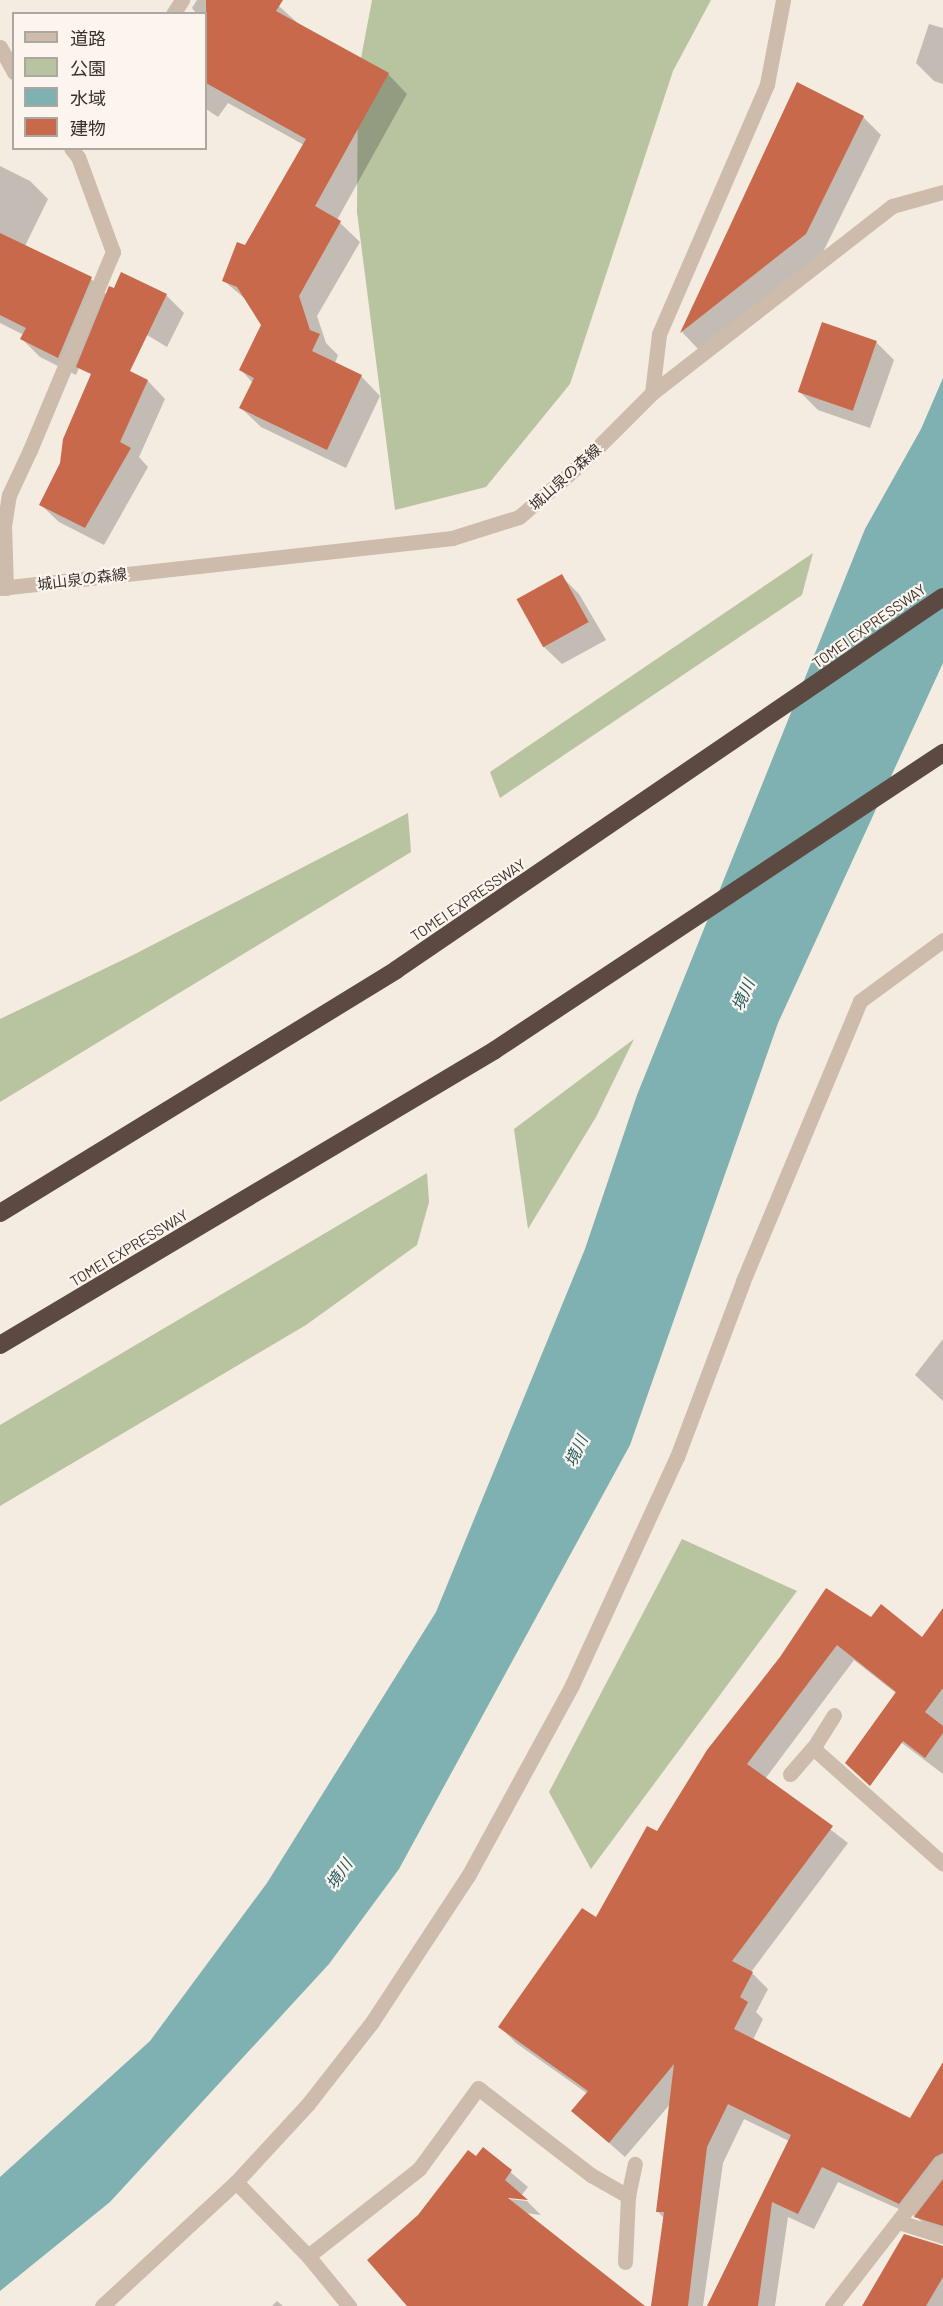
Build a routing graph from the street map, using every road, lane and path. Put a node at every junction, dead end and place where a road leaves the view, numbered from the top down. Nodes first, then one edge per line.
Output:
1 (783, 0) edge
2 (0, 47) edge
3 (12, 68) edge
4 (78, 151) edge
5 (943, 192) edge
6 (652, 393) junction
7 (3, 588) edge
8 (943, 597) edge
9 (943, 753) edge
10 (943, 940) edge
11 (0, 1213) edge
12 (0, 1345) edge
13 (834, 1715) dead end
14 (813, 1748) junction
15 (790, 1774) dead end
16 (943, 1864) edge
17 (943, 2163) edge
18 (634, 2164) dead end
19 (236, 2182) junction
20 (628, 2196) junction
21 (899, 2222) junction
22 (943, 2236) edge
23 (308, 2256) junction
24 (625, 2262) dead end
25 (102, 2306) edge
26 (349, 2306) edge
27 (832, 2306) edge

1 - 6 street
2 - 3 street
4 - 7 street
5 - 6 street, 城山泉の森線
6 - 7 street, 城山泉の森線
8 - 11 highway, TOMEI EXPRESSWAY
9 - 12 highway, TOMEI EXPRESSWAY
10 - 19 street
13 - 14 street
14 - 15 street
14 - 16 street
17 - 21 street
18 - 20 street
19 - 23 street
19 - 25 street
20 - 23 street
20 - 24 street
21 - 22 street
21 - 27 street
23 - 26 street

